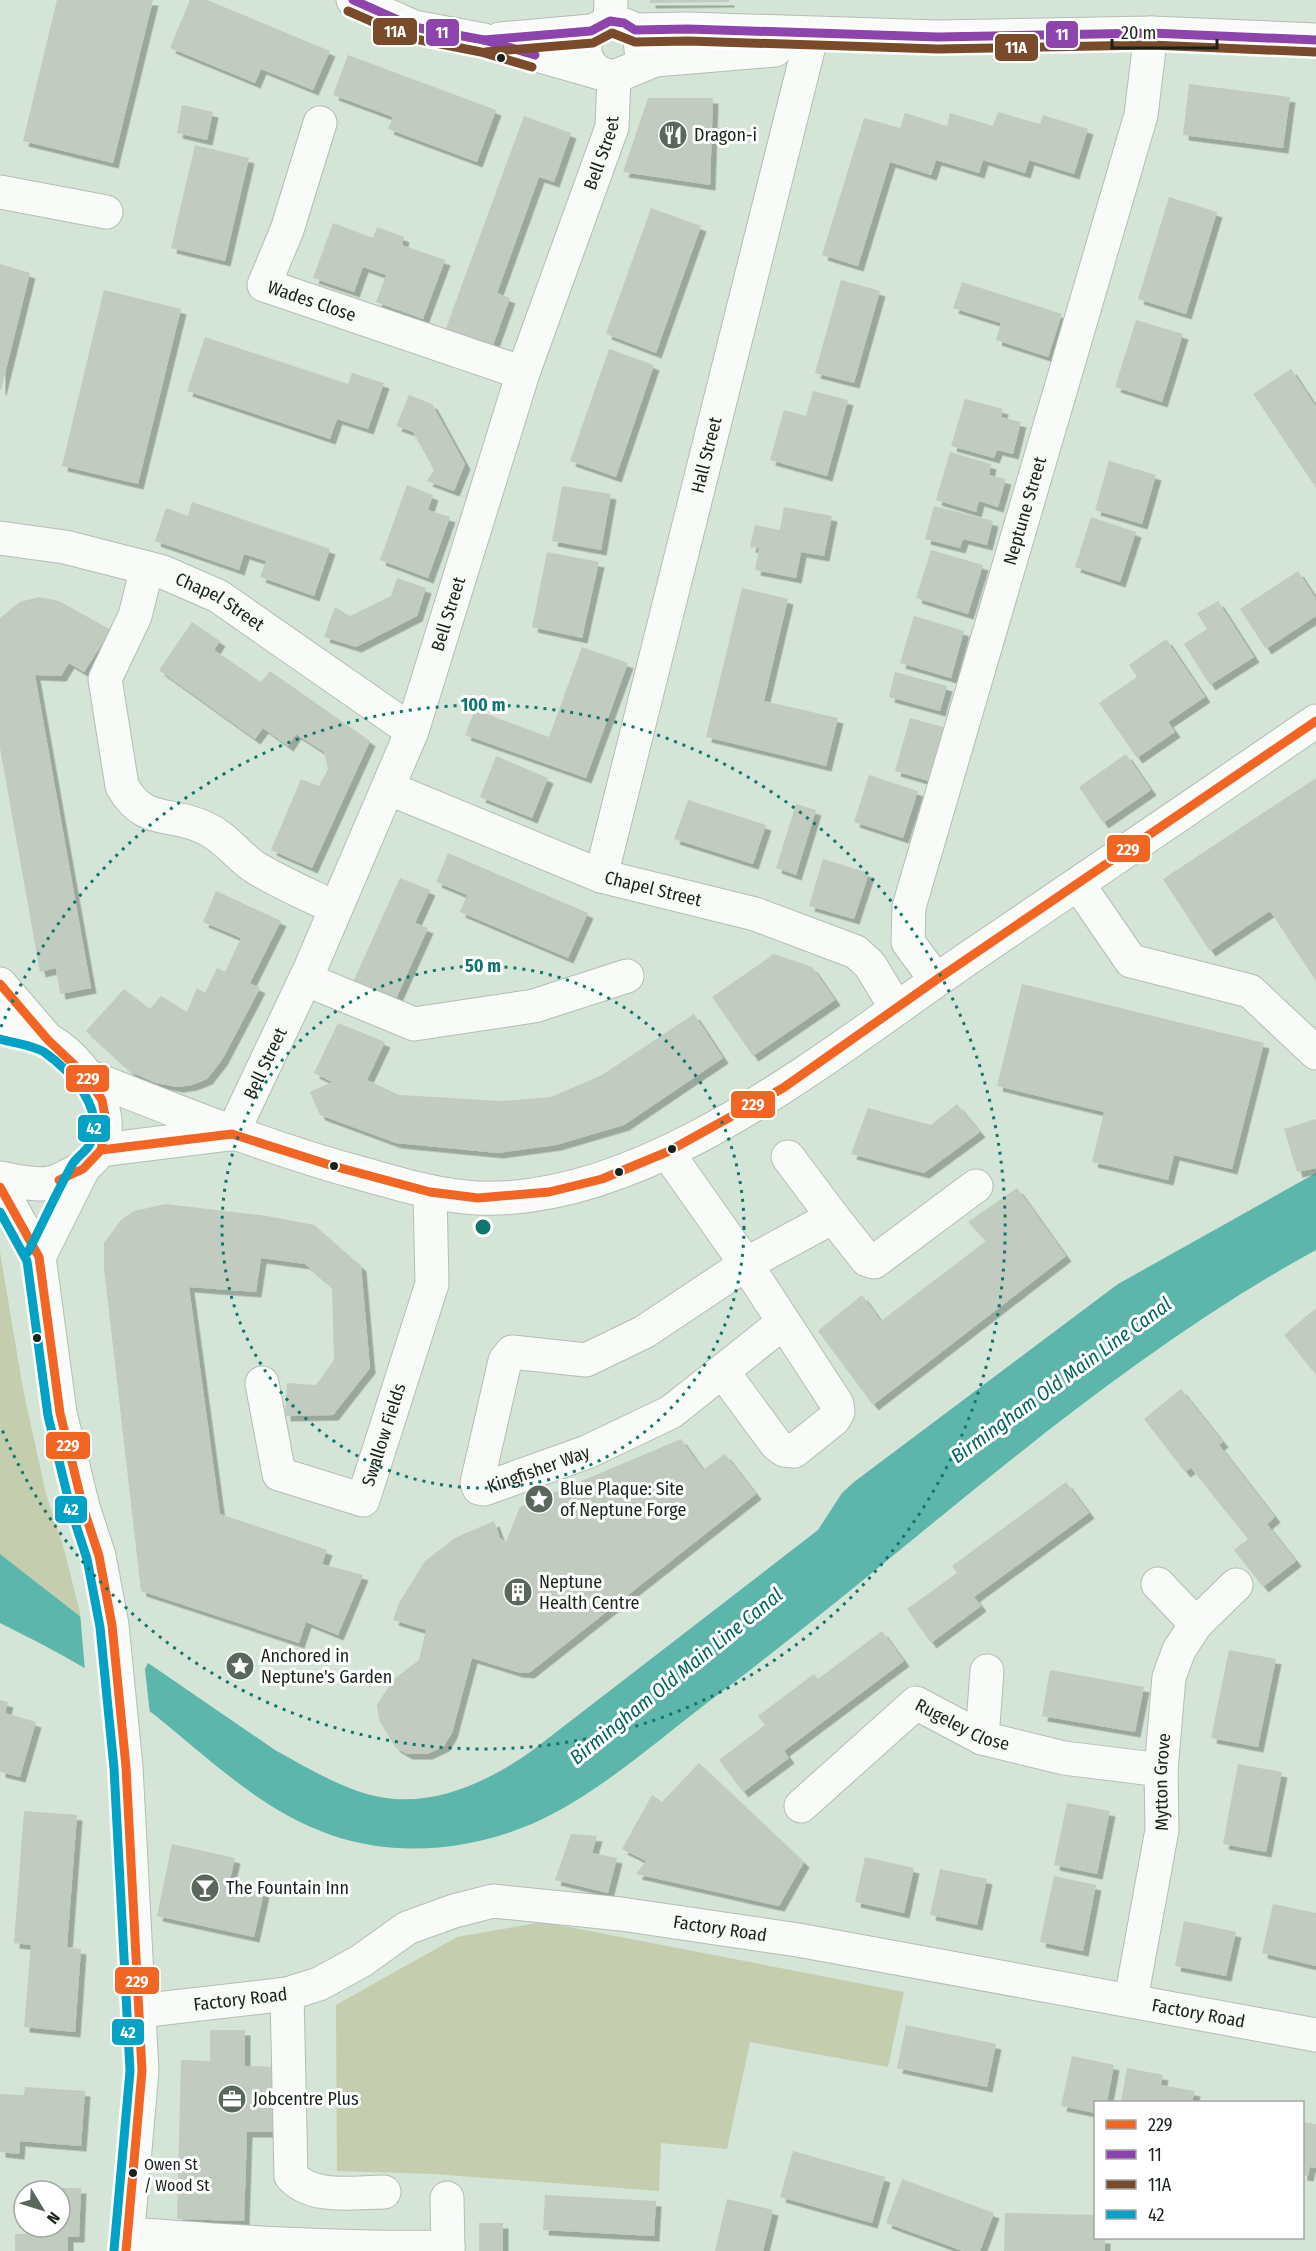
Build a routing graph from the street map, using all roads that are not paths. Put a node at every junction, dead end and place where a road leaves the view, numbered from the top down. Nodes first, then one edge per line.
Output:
1 (353, 0) edge
2 (612, 21) edge
3 (1151, 33) junction
4 (484, 40) junction
5 (1316, 40) edge
6 (810, 41) junction
7 (614, 73) junction
8 (320, 123) dead end
9 (0, 192) edge
10 (106, 212) dead end
11 (523, 373) junction
12 (0, 538) edge
13 (147, 568) junction
14 (1316, 722) edge
15 (412, 731) junction
16 (388, 788) junction
17 (601, 876) junction
18 (1077, 884) junction
19 (335, 908) junction
20 (627, 976) dead end
21 (305, 979) junction
22 (936, 980) junction
23 (0, 984) edge
24 (896, 1008) junction
25 (0, 1027) edge
26 (48, 1040) junction
27 (1316, 1053) edge
28 (85, 1074) junction
29 (232, 1134) junction
30 (667, 1152) junction
31 (788, 1157) dead end
32 (92, 1160) junction
33 (0, 1179) edge
34 (976, 1186) dead end
35 (0, 1187) edge
36 (430, 1192) junction
37 (833, 1217) junction
38 (39, 1257) junction
39 (746, 1264) junction
40 (784, 1322) junction
41 (723, 1372) junction
42 (262, 1383) dead end
43 (1158, 1584) dead end
44 (1236, 1586) dead end
45 (1197, 1624) junction
46 (987, 1671) dead end
47 (982, 1738) junction
48 (1161, 1770) junction
49 (801, 1806) dead end
50 (287, 1994) junction
51 (1131, 1999) junction
52 (139, 2011) junction
53 (1316, 2035) edge
54 (384, 2192) dead end
55 (447, 2198) dead end
56 (128, 2243) edge
57 (266, 2248) edge
58 (384, 2249) edge
59 (448, 2249) edge

1 - 4 street
2 - 4 street
2 - 6 street
2 - 7 street
2 - 7 street
3 - 5 street
3 - 6 street
3 - 22 street, Neptune Street
4 - 7 street
6 - 7 street
6 - 17 street, Hall Street
7 - 11 street, Bell Street
8 - 11 street, Wades Close
9 - 10 street
11 - 15 street, Bell Street
12 - 13 street, Chapel Street
13 - 15 street, Chapel Street
13 - 19 street
14 - 18 street
15 - 16 street, Bell Street
16 - 17 street, Chapel Street
16 - 19 street, Bell Street
17 - 24 street, Chapel Street
18 - 22 street
18 - 27 street
19 - 21 street, Bell Street
20 - 21 street
21 - 29 street, Bell Street
22 - 24 street
23 - 26 street
24 - 30 street
25 - 26 street
26 - 28 street
28 - 29 street
28 - 32 street
29 - 32 street
29 - 36 street
30 - 36 street
30 - 39 street
31 - 37 street
32 - 33 street
32 - 38 street
34 - 37 street
35 - 38 street
36 - 42 street, Swallow Fields
37 - 39 street, Kingfisher Way
38 - 52 street
39 - 40 street
39 - 41 street, Kingfisher Way
40 - 41 street, Kingfisher Way
40 - 41 street
43 - 45 street
44 - 45 street, Mytton Grove
45 - 48 street, Mytton Grove
46 - 47 street
47 - 48 street, Rugeley Close
47 - 49 street, Rugeley Close
48 - 51 street, Mytton Grove
50 - 51 street, Factory Road
50 - 52 street, Factory Road
50 - 54 street
51 - 53 street, Factory Road
52 - 56 street
55 - 59 street
56 - 57 street
57 - 58 street
58 - 59 street

